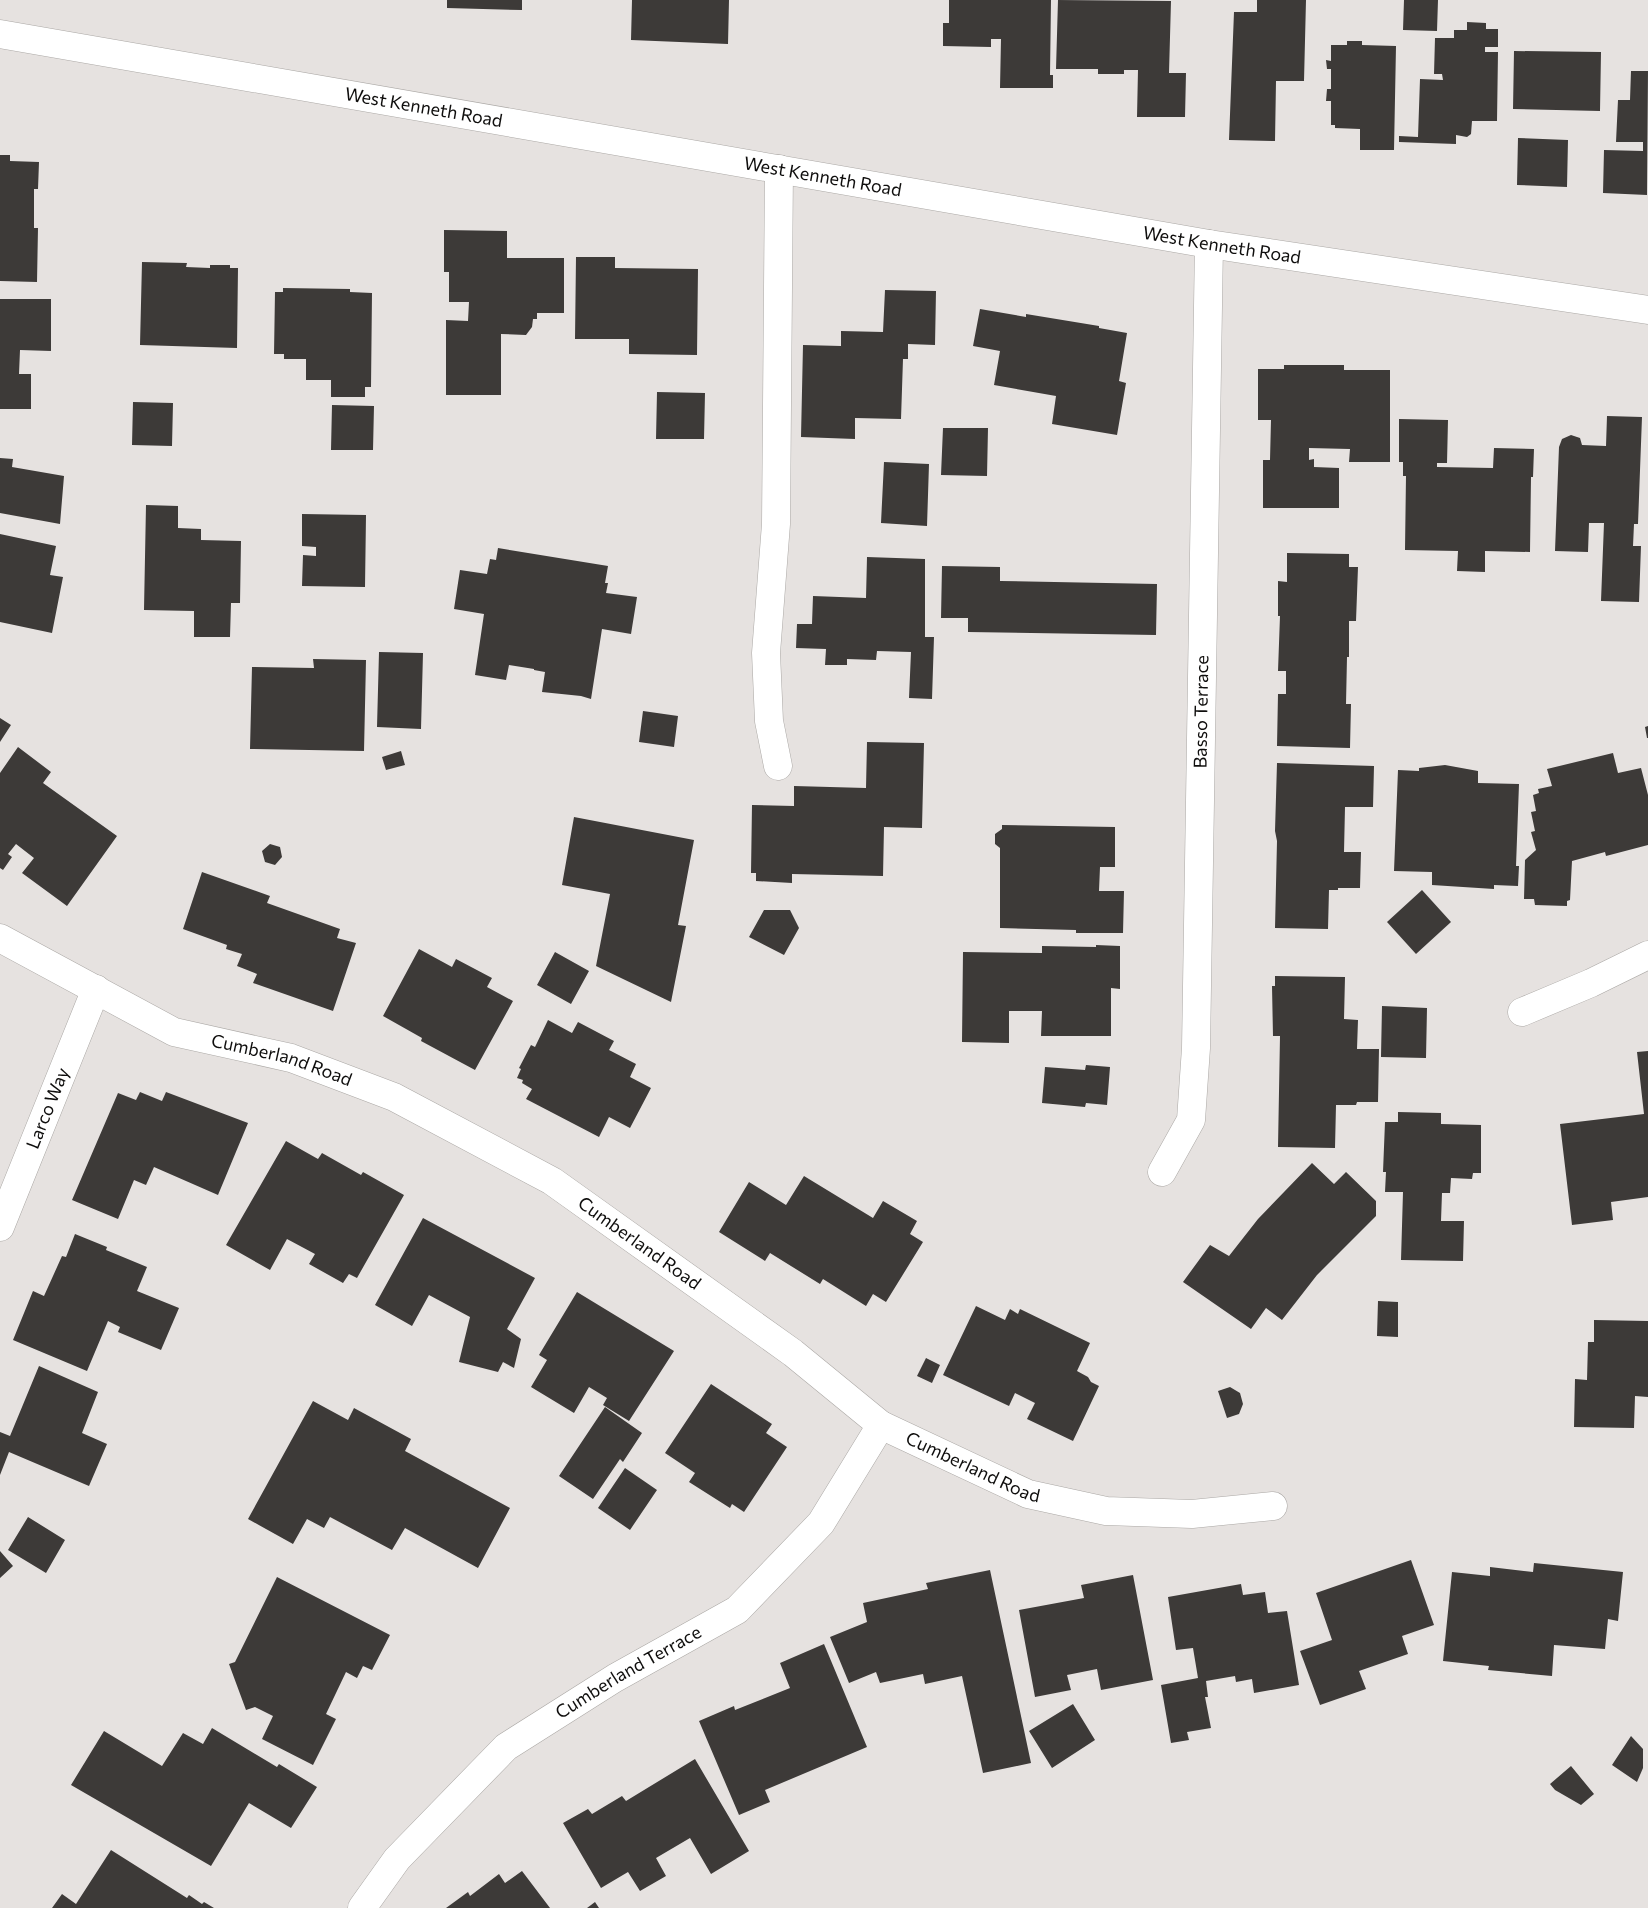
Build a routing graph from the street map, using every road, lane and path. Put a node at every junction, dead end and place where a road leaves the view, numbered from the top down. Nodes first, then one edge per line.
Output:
1 (0, 34) edge
2 (779, 169) junction
3 (1209, 244) junction
4 (1648, 310) edge
5 (778, 766) dead end
6 (0, 938) edge
7 (1648, 955) edge
8 (96, 989) junction
9 (1522, 1012) dead end
10 (1162, 1172) dead end
11 (0, 1227) edge
12 (881, 1425) junction
13 (1273, 1506) dead end
14 (362, 1908) edge

1 - 2 street, West Kenneth Road
2 - 3 street, West Kenneth Road
2 - 5 street
3 - 4 street, West Kenneth Road
3 - 10 street, Basso Terrace
6 - 8 street, Cumberland Road
7 - 9 street
8 - 11 street, Larco Way
8 - 12 street, Cumberland Road
12 - 13 street, Cumberland Road
12 - 14 street, Cumberland Terrace

